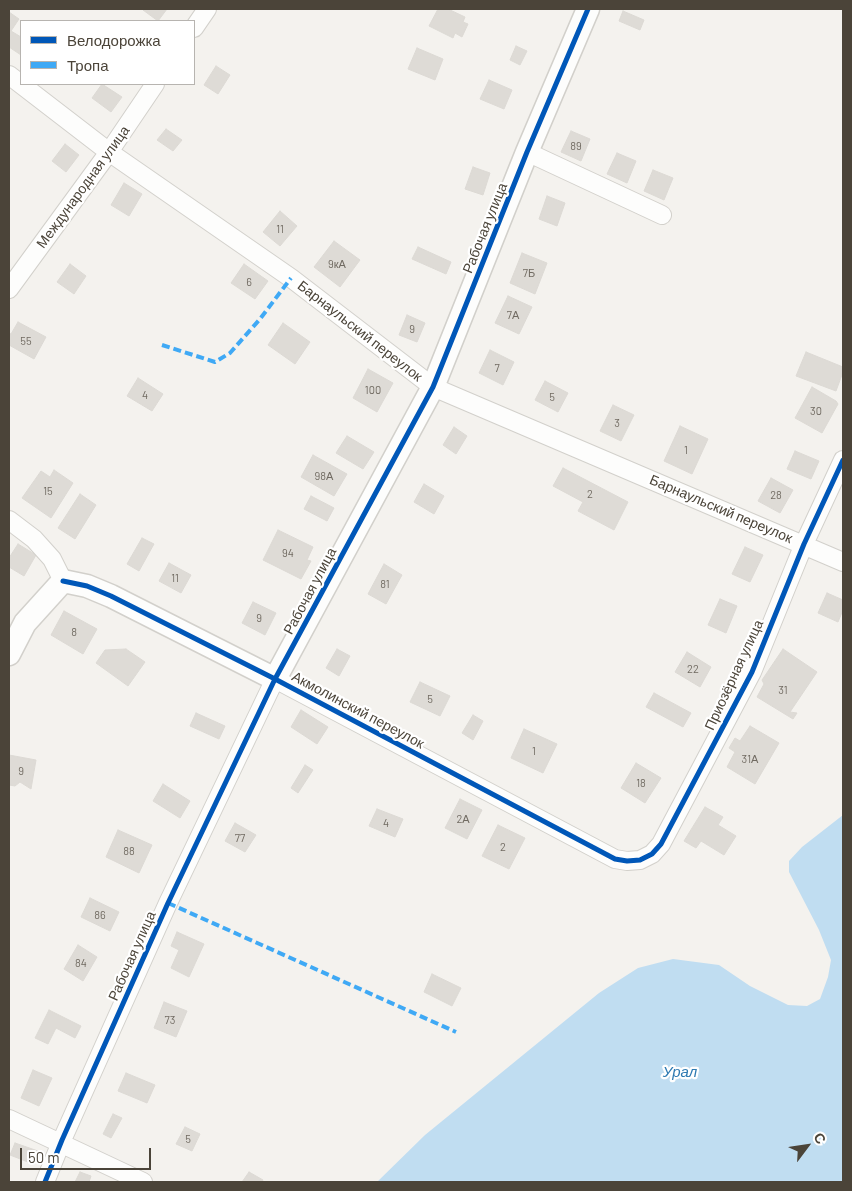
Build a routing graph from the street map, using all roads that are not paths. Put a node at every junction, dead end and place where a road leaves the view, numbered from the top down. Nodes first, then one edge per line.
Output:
1 (207, 9) edge
2 (588, 9) edge
3 (195, 27) edge
4 (9, 76) edge
5 (20, 84) edge
6 (21, 85) edge
7 (155, 85) edge
8 (109, 152) junction
9 (528, 152) junction
10 (662, 215) dead end
11 (9, 289) edge
12 (433, 387) junction
13 (843, 460) edge
14 (9, 520) edge
15 (804, 544) junction
16 (843, 562) edge
17 (63, 581) junction
18 (9, 654) edge
19 (275, 679) junction
20 (640, 860) joint
21 (9, 1119) edge
22 (61, 1143) junction
23 (45, 1182) edge
24 (143, 1182) edge

1 - 3 street
2 - 9 street, Рабочая улица
4 - 5 street, Барнаульский переулок
6 - 8 street, Барнаульский переулок
7 - 8 street, Международная улица
8 - 11 street, Международная улица
8 - 12 street, Барнаульский переулок
9 - 10 street
9 - 12 street, Рабочая улица
12 - 15 street, Барнаульский переулок
12 - 19 street, Рабочая улица
13 - 15 street, Приозёрная улица
14 - 17 street
15 - 16 street, Барнаульский переулок
15 - 20 street, Приозёрная улица
17 - 18 street
17 - 19 street, Акмолинский переулок
19 - 20 street, Акмолинский переулок
19 - 22 street, Рабочая улица
21 - 22 street
22 - 23 street, Рабочая улица
22 - 24 street

